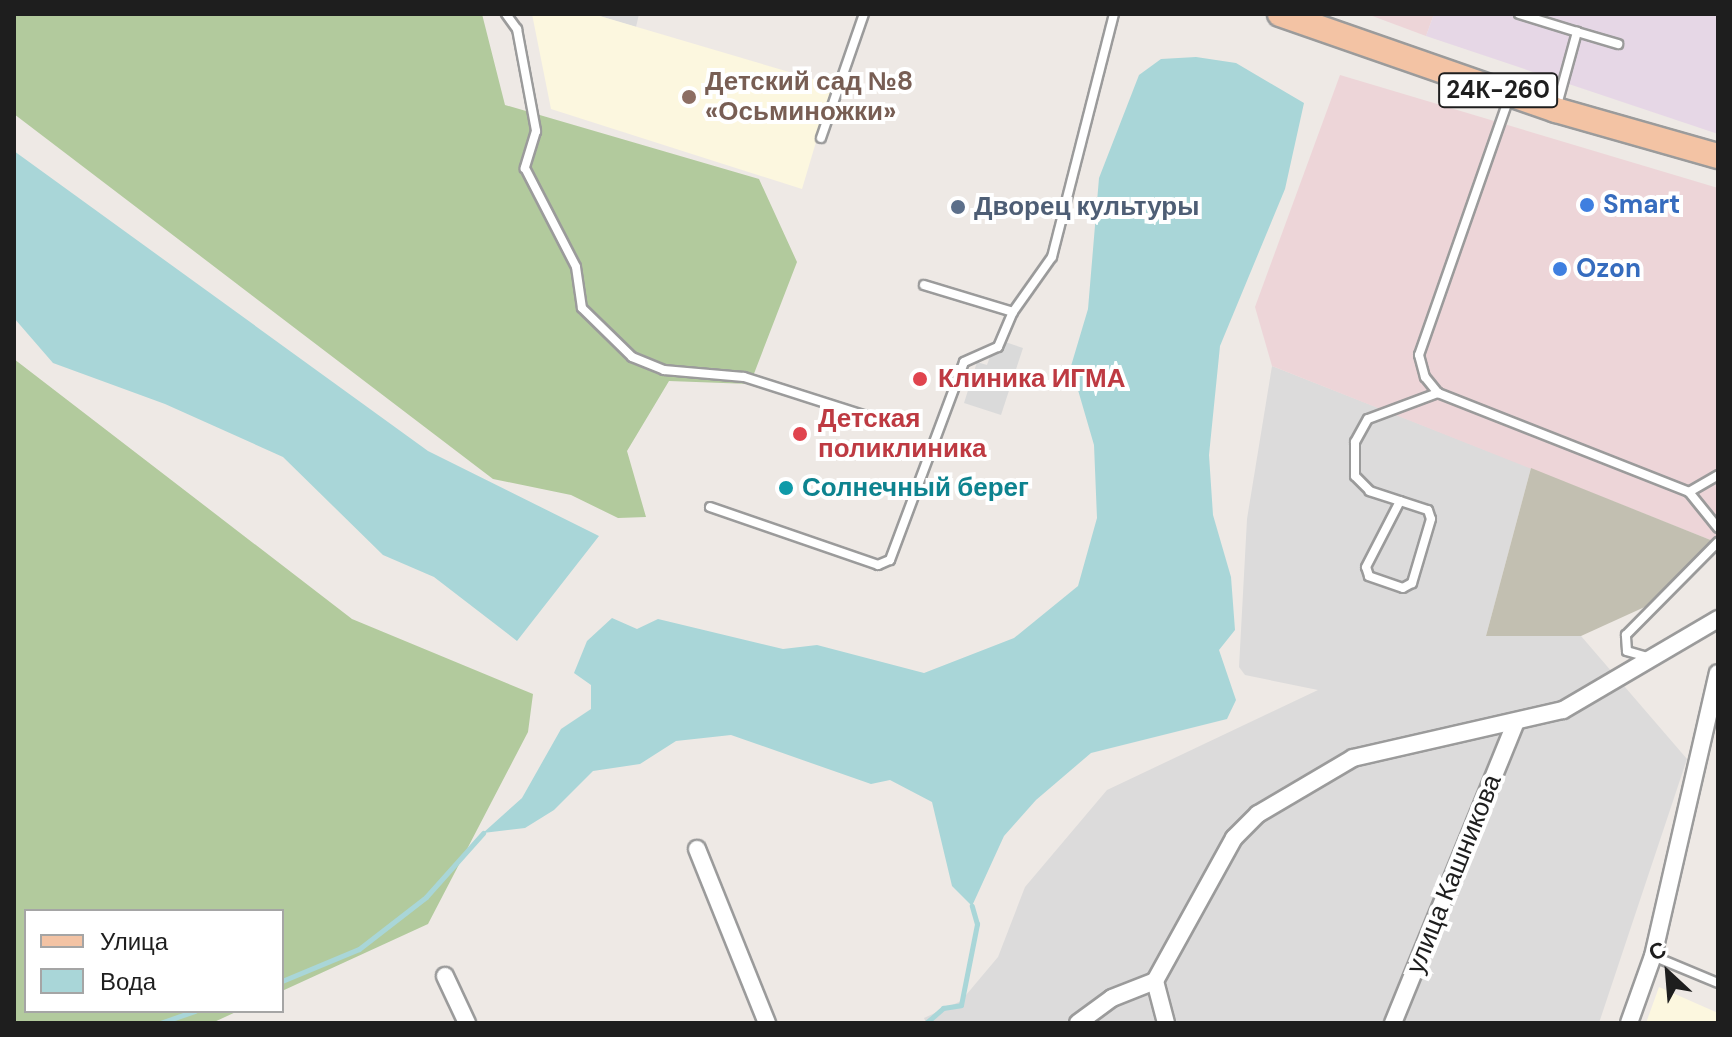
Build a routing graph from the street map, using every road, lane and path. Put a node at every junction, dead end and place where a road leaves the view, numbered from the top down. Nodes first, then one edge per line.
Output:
1 (506, 14) edge
2 (864, 14) edge
3 (1114, 14) edge
4 (1280, 14) edge
5 (1519, 14) edge
6 (1577, 32) junction
7 (1618, 44) dead end
8 (1510, 94) junction
9 (1556, 110) junction
10 (821, 138) dead end
11 (1718, 156) edge
12 (924, 285) dead end
13 (1013, 312) junction
14 (1438, 393) junction
15 (866, 416) dead end
16 (1718, 475) edge
17 (1689, 492) junction
18 (1400, 501) junction
19 (710, 507) dead end
20 (1718, 528) edge
21 (1718, 542) edge
22 (1718, 619) edge
23 (1652, 658) junction
24 (1718, 673) edge
25 (1515, 724) junction
26 (697, 849) dead end
27 (1653, 956) junction
28 (445, 976) dead end
29 (1155, 981) junction
30 (1718, 983) edge
31 (467, 1023) edge
32 (767, 1023) edge
33 (1078, 1023) edge
34 (1166, 1023) edge
35 (1393, 1023) edge
36 (1629, 1023) edge

1 - 15 lane
2 - 10 lane
3 - 13 lane
4 - 8 main road, 24К-260
5 - 6 lane
6 - 7 lane
6 - 9 lane
8 - 9 main road, 24К-260
8 - 14 lane
9 - 11 main road, 24К-260
12 - 13 lane
13 - 19 lane
14 - 17 lane
14 - 18 lane
16 - 17 lane
17 - 20 lane
18 - 18 lane
21 - 23 lane
22 - 23 street
23 - 25 street
24 - 27 street
25 - 29 street
25 - 35 street, улица Кашникова
26 - 32 street
27 - 30 lane
27 - 36 street
28 - 31 street
29 - 33 street
29 - 34 street

